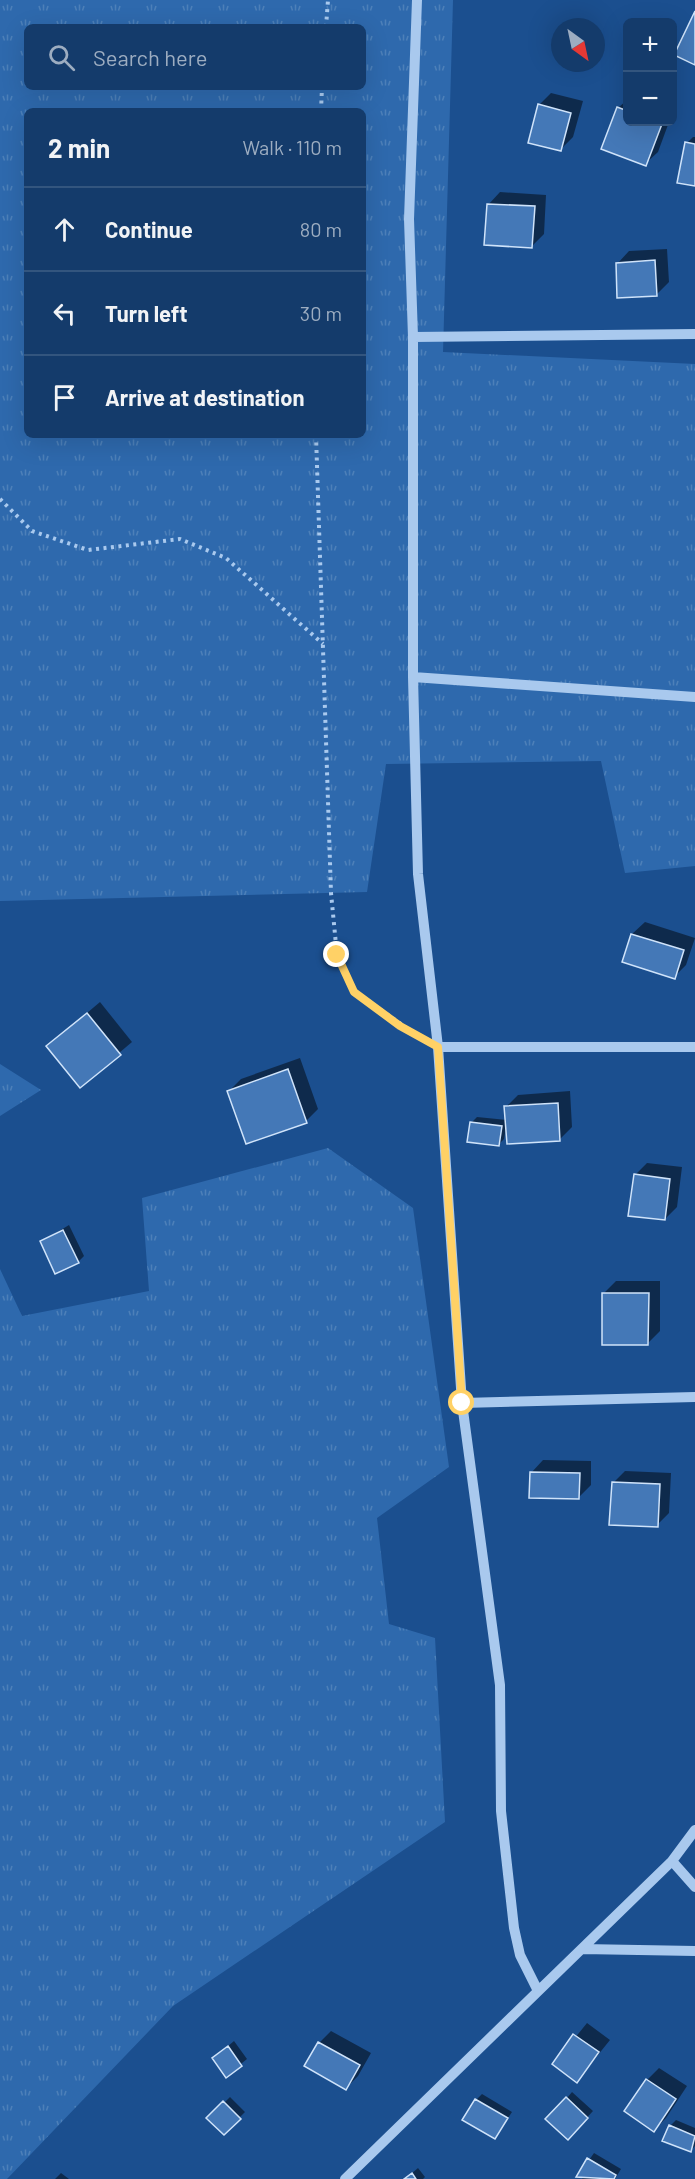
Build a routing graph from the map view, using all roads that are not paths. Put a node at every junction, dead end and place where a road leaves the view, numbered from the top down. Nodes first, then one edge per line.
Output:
1 (417, 0) edge
2 (695, 334) edge
3 (413, 337) junction
4 (413, 677) junction
5 (695, 697) edge
6 (438, 1047) junction
7 (695, 1047) edge
8 (695, 1397) edge
9 (462, 1403) junction
10 (695, 1830) edge
11 (672, 1862) junction
12 (695, 1887) edge
13 (582, 1949) junction
14 (695, 1951) edge
15 (538, 1991) junction
16 (345, 2179) edge

1 - 3 street
2 - 3 street
3 - 4 street
4 - 5 street
4 - 6 street
6 - 7 street
6 - 9 street
8 - 9 street
9 - 15 street
10 - 11 street
11 - 12 street
11 - 13 street
13 - 14 street
13 - 15 street
15 - 16 street

